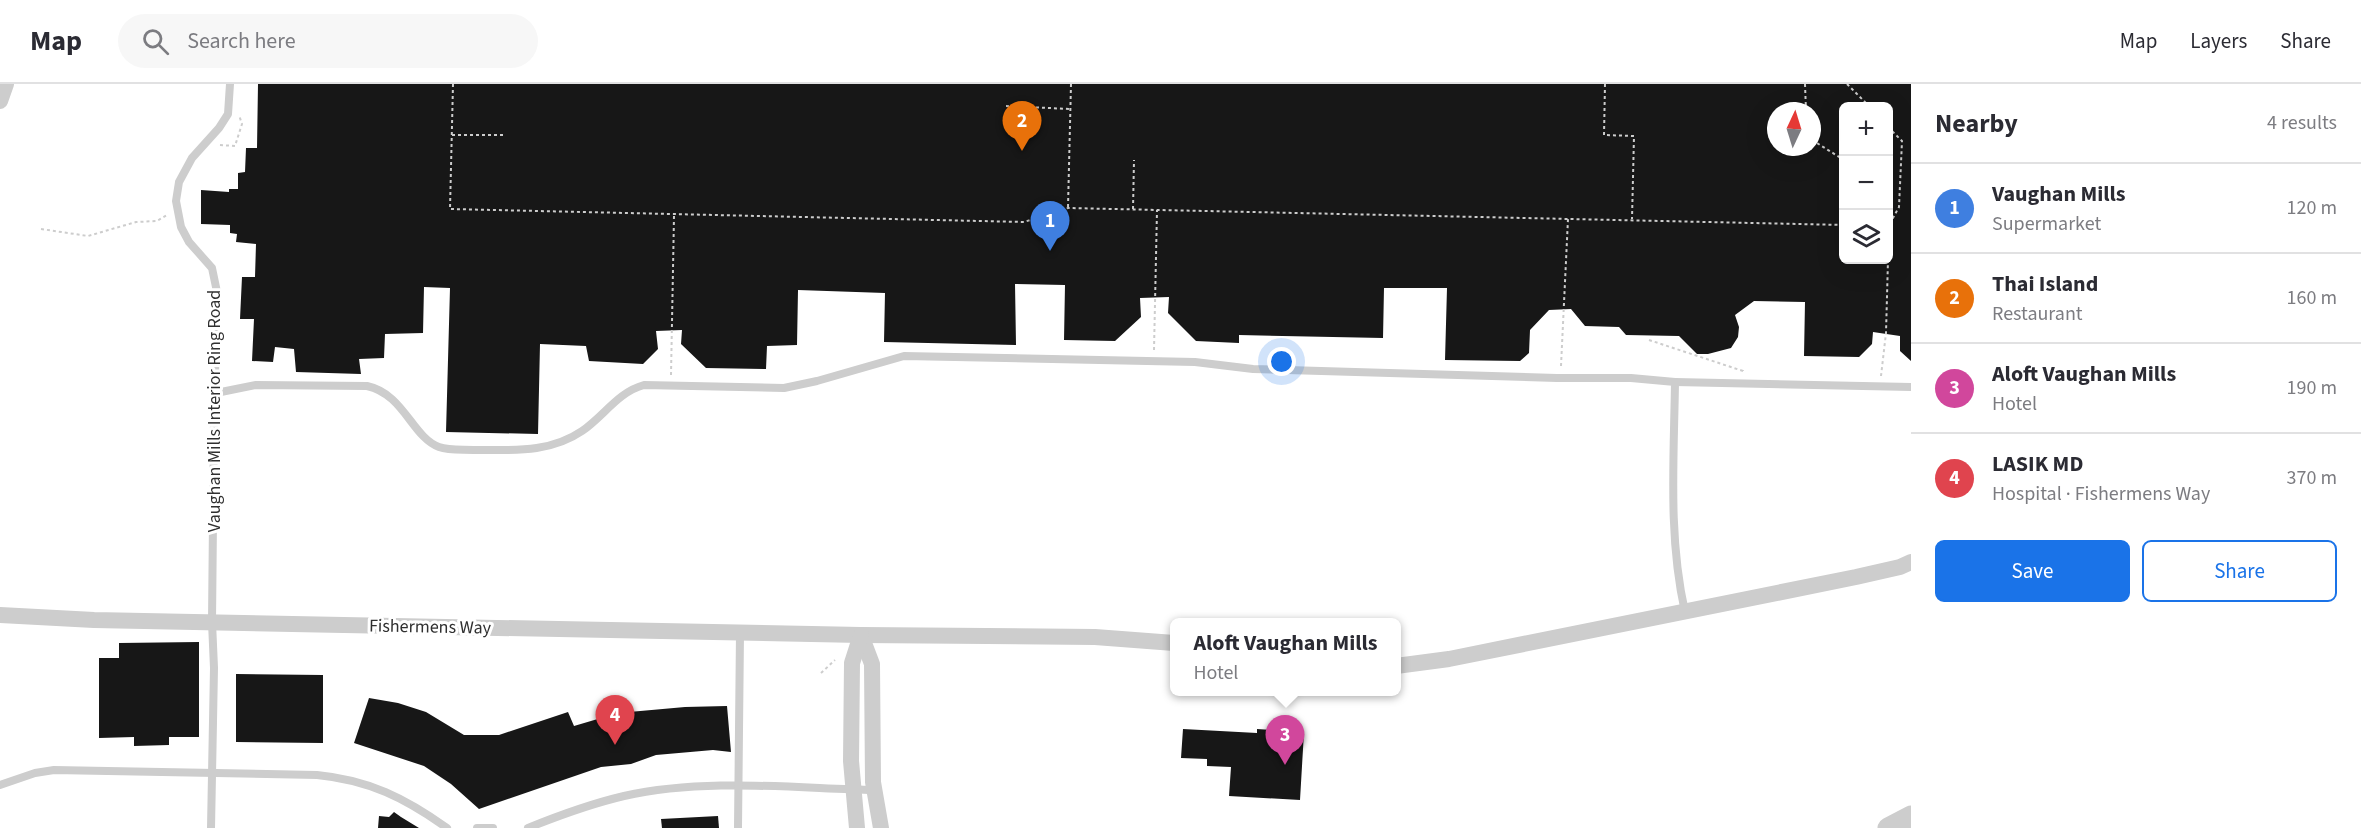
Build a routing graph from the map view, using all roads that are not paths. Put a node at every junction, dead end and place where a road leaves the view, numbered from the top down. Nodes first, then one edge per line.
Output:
1 (6, 84) edge
2 (230, 84) edge
3 (0, 101) edge
4 (1675, 382) junction
5 (1911, 387) edge
6 (216, 393) junction
7 (1911, 561) edge
8 (1685, 612) junction
9 (0, 615) edge
10 (212, 622) junction
11 (740, 633) junction
12 (861, 635) junction
13 (1170, 644) edge
14 (1401, 665) edge
15 (212, 773) junction
16 (0, 785) edge
17 (739, 786) junction
18 (854, 789) junction
19 (874, 790) junction
20 (1911, 816) edge
21 (211, 828) edge
22 (447, 828) edge
23 (477, 828) edge
24 (493, 828) edge
25 (528, 828) edge
26 (738, 828) edge
27 (857, 828) edge
28 (880, 828) edge
29 (1887, 828) edge

1 - 3 street
2 - 6 lane, Vaughan Mills Interior Ring Road
4 - 5 lane
4 - 6 lane
4 - 8 lane
6 - 10 lane, Vaughan Mills Interior Ring Road
7 - 8 street
8 - 14 street
9 - 10 street, Fishermens Way
10 - 11 street, Fishermens Way
10 - 15 lane, Vaughan Mills Interior Ring Road
11 - 12 street, Fishermens Way
11 - 17 lane
12 - 13 street, Fishermens Way
12 - 18 street
12 - 19 street
15 - 16 lane
15 - 21 lane, Vaughan Mills Interior Ring Road
15 - 22 lane
17 - 18 lane
17 - 25 lane
17 - 26 lane
18 - 19 lane
18 - 27 street
19 - 28 street
20 - 29 street
23 - 24 lane

